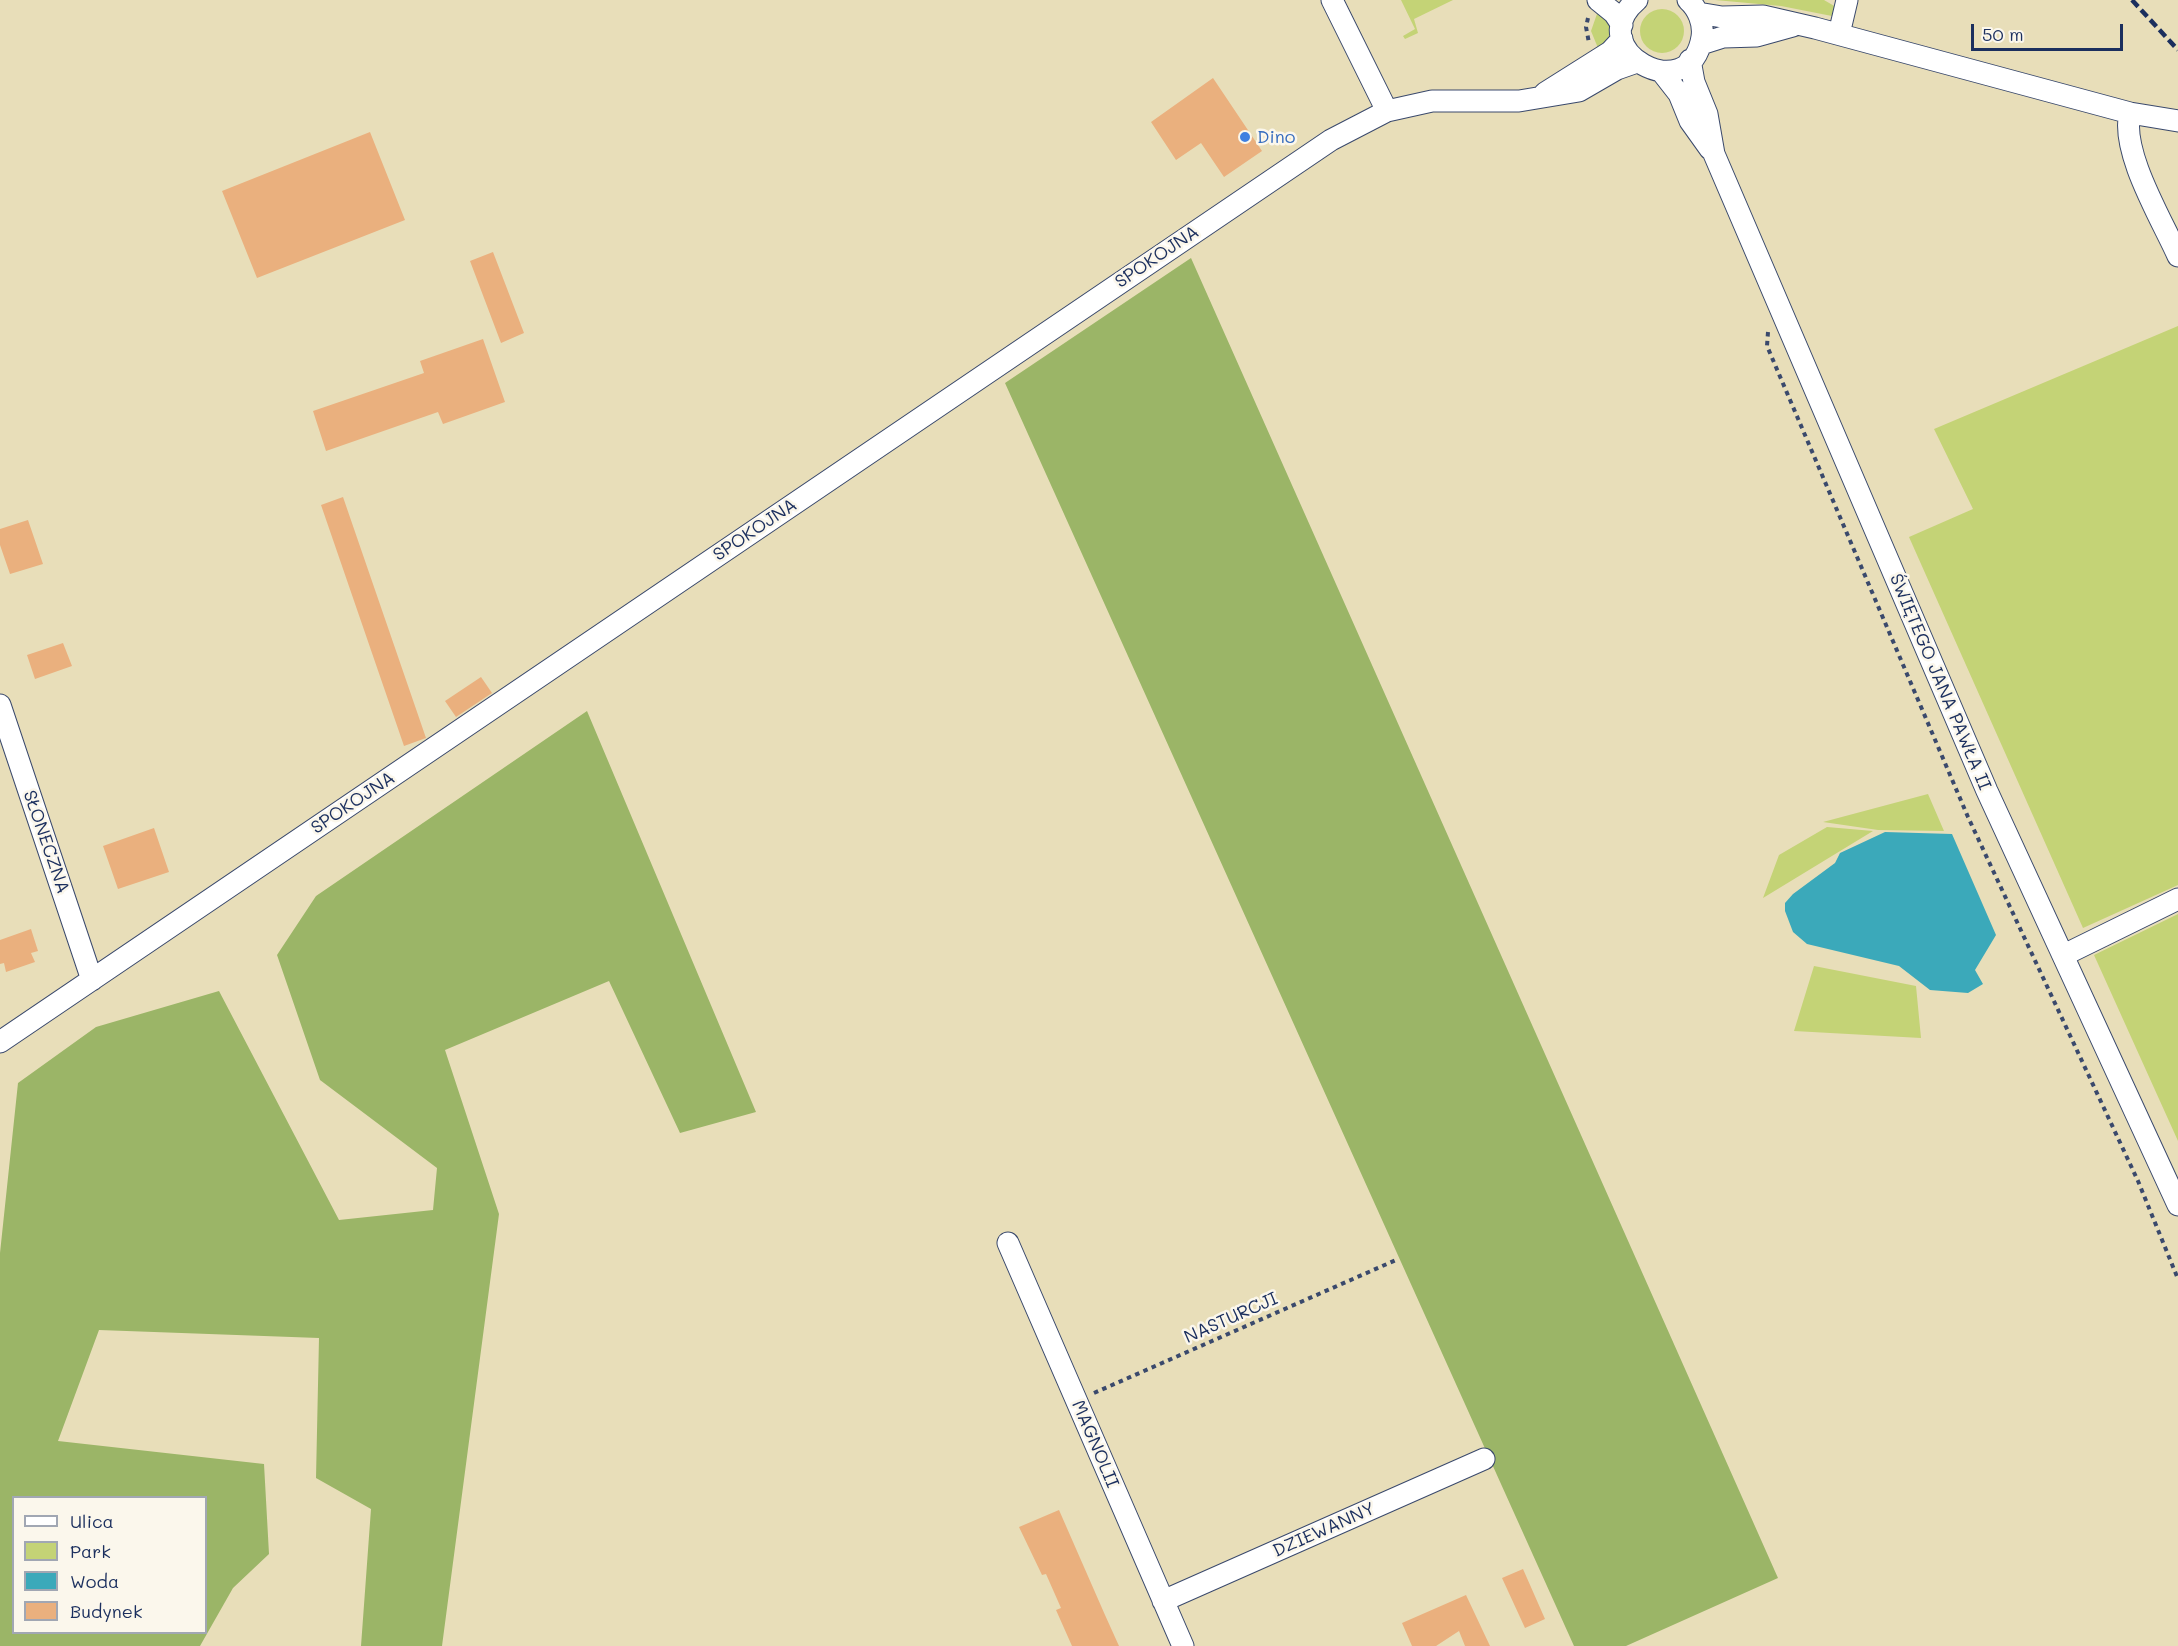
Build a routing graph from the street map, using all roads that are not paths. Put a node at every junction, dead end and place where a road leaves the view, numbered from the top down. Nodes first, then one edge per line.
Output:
1 (1332, 0) edge
2 (1637, 0) edge
3 (1847, 0) edge
4 (1598, 1) edge
5 (1693, 6) edge
6 (1794, 26) junction
7 (1622, 32) junction
8 (1839, 34) junction
9 (1695, 52) junction
10 (1637, 62) junction
11 (1662, 71) junction
12 (1539, 97) junction
13 (1387, 111) junction
14 (2130, 113) junction
15 (2178, 121) edge
16 (1714, 154) junction
17 (2178, 256) edge
18 (0, 705) edge
19 (2178, 899) edge
20 (2064, 955) junction
21 (92, 980) junction
22 (0, 1042) edge
23 (2178, 1205) edge
24 (1008, 1243) dead end
25 (1484, 1459) dead end
26 (1163, 1601) junction
27 (1183, 1646) edge

1 - 13 street
2 - 7 street, SPOKOJNA
3 - 8 street
4 - 7 street
5 - 6 street
5 - 9 street, ŚWIĘTEGO JANA PAWŁA II
6 - 8 street
6 - 9 street
7 - 10 street
7 - 12 street, SPOKOJNA
8 - 14 street
9 - 11 street
9 - 16 street, ŚWIĘTEGO JANA PAWŁA II
10 - 11 street
10 - 12 street, SPOKOJNA
11 - 16 street, ŚWIĘTEGO JANA PAWŁA II
12 - 13 street, SPOKOJNA
13 - 21 street, SPOKOJNA
14 - 15 street
14 - 17 street
16 - 20 street, ŚWIĘTEGO JANA PAWŁA II
18 - 21 street, SŁONECZNA
19 - 20 street
20 - 23 street, ŚWIĘTEGO JANA PAWŁA II
21 - 22 street, SPOKOJNA
24 - 26 street, MAGNOLII
25 - 26 street, DZIEWANNY
26 - 27 street, MAGNOLII

